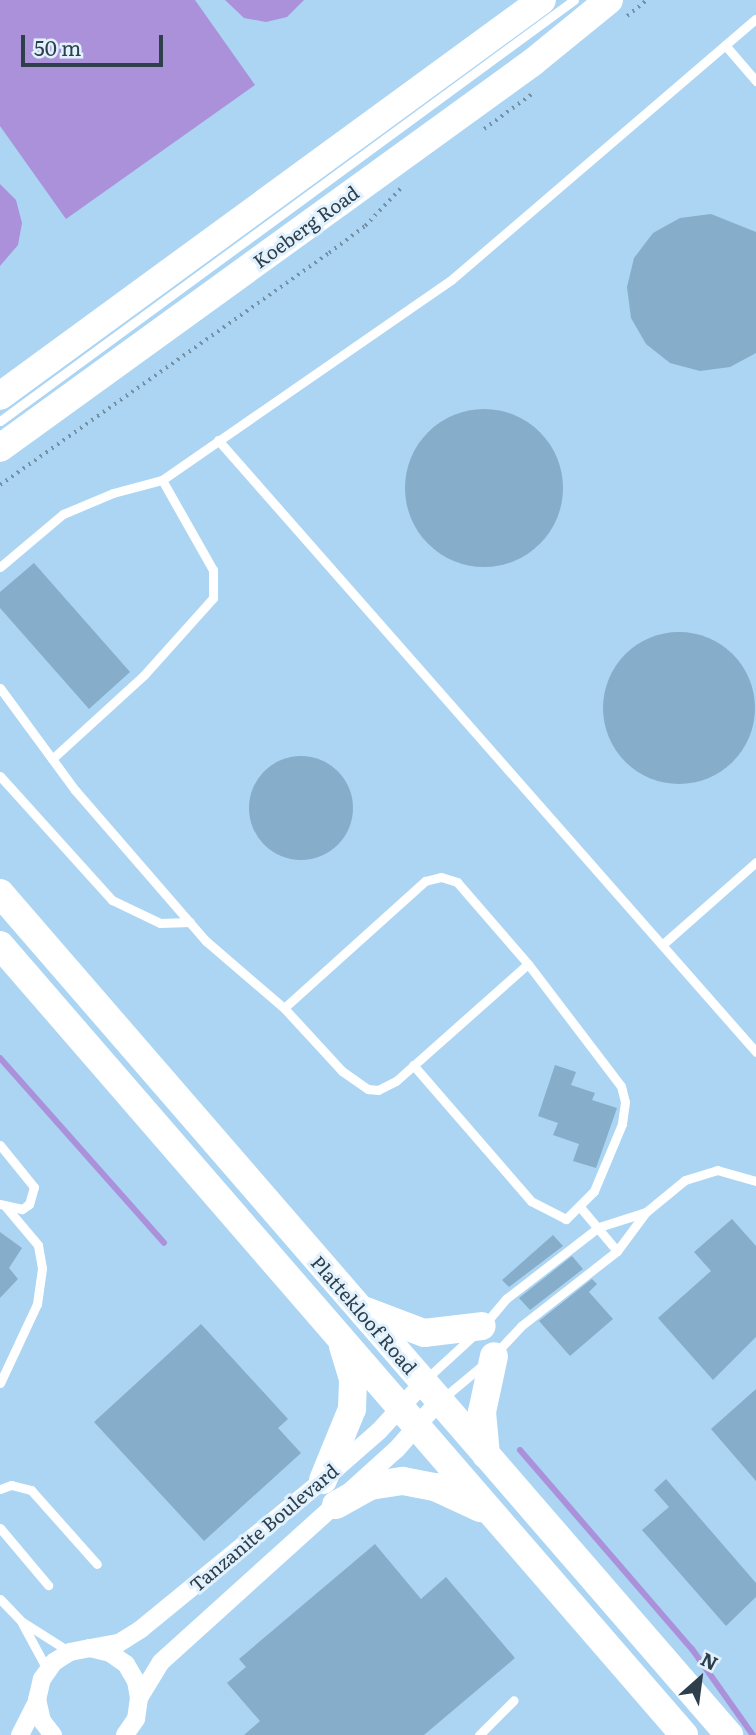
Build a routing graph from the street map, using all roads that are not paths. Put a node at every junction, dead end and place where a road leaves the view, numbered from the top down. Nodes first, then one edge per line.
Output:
1 (542, 0) edge
2 (574, 0) edge
3 (613, 12) edge
4 (756, 19) edge
5 (725, 45) junction
6 (756, 81) edge
7 (0, 397) edge
8 (0, 421) edge
9 (218, 440) junction
10 (0, 448) edge
11 (162, 480) junction
12 (0, 567) edge
13 (0, 688) edge
14 (52, 758) junction
15 (0, 776) edge
16 (756, 862) edge
17 (0, 893) edge
18 (190, 922) junction
19 (0, 945) edge
20 (662, 945) junction
21 (528, 964) junction
22 (284, 1008) junction
23 (756, 1052) edge
24 (413, 1065) junction
25 (0, 1145) edge
26 (756, 1181) edge
27 (3, 1206) edge
28 (580, 1207) junction
29 (646, 1212) junction
30 (599, 1227) junction
31 (617, 1251) junction
32 (352, 1302) junction
33 (482, 1326) junction
34 (340, 1337) junction
35 (494, 1356) junction
36 (0, 1383) edge
37 (431, 1392) junction
38 (409, 1417) junction
39 (486, 1455) junction
40 (323, 1480) junction
41 (0, 1489) edge
42 (336, 1505) junction
43 (495, 1517) junction
44 (0, 1528) edge
45 (97, 1564) dead end
46 (48, 1585) dead end
47 (0, 1599) edge
48 (21, 1620) junction
49 (90, 1648) junction
50 (71, 1652) junction
51 (48, 1671) junction
52 (139, 1698) junction
53 (37, 1700) junction
54 (514, 1700) dead end
55 (137, 1727) edge
56 (20, 1735) edge
57 (53, 1735) edge
58 (125, 1735) edge
59 (479, 1735) edge
60 (684, 1735) edge
61 (729, 1735) edge

1 - 7 main road
2 - 8 lane
3 - 10 main road, Koeberg Road
4 - 5 lane
5 - 6 lane
5 - 9 lane
9 - 11 lane
9 - 20 lane
11 - 12 lane
11 - 14 lane
13 - 14 lane
14 - 18 lane
15 - 18 lane
16 - 20 lane
17 - 32 main road, Plattekloof Road
18 - 22 lane
19 - 34 main road, Plattekloof Road
20 - 23 lane
21 - 22 lane
21 - 24 lane
21 - 28 lane
22 - 24 lane
24 - 28 lane
25 - 27 lane
26 - 29 lane
27 - 36 lane
28 - 30 lane
29 - 30 lane
29 - 31 lane
30 - 31 lane
30 - 33 lane
31 - 35 lane
32 - 33 main road
32 - 37 main road, Plattekloof Road
33 - 37 lane
34 - 38 main road, Plattekloof Road
34 - 40 main road
35 - 37 lane
35 - 39 main road
37 - 38 street, Tanzanite Boulevard
37 - 38 street, Tanzanite Boulevard
37 - 39 main road, Plattekloof Road
38 - 40 street, Tanzanite Boulevard
38 - 42 street, Tanzanite Boulevard
38 - 43 main road, Plattekloof Road
39 - 61 main road, Plattekloof Road
40 - 49 street, Tanzanite Boulevard
41 - 45 lane
42 - 43 main road
42 - 52 street, Tanzanite Boulevard
43 - 60 main road, Plattekloof Road
44 - 46 lane
47 - 48 lane
48 - 50 lane
48 - 51 lane
49 - 50 street, Tanzanite Boulevard
49 - 52 street
50 - 51 street
51 - 53 street
52 - 55 street
53 - 56 street
53 - 57 street
54 - 59 lane
55 - 58 street

